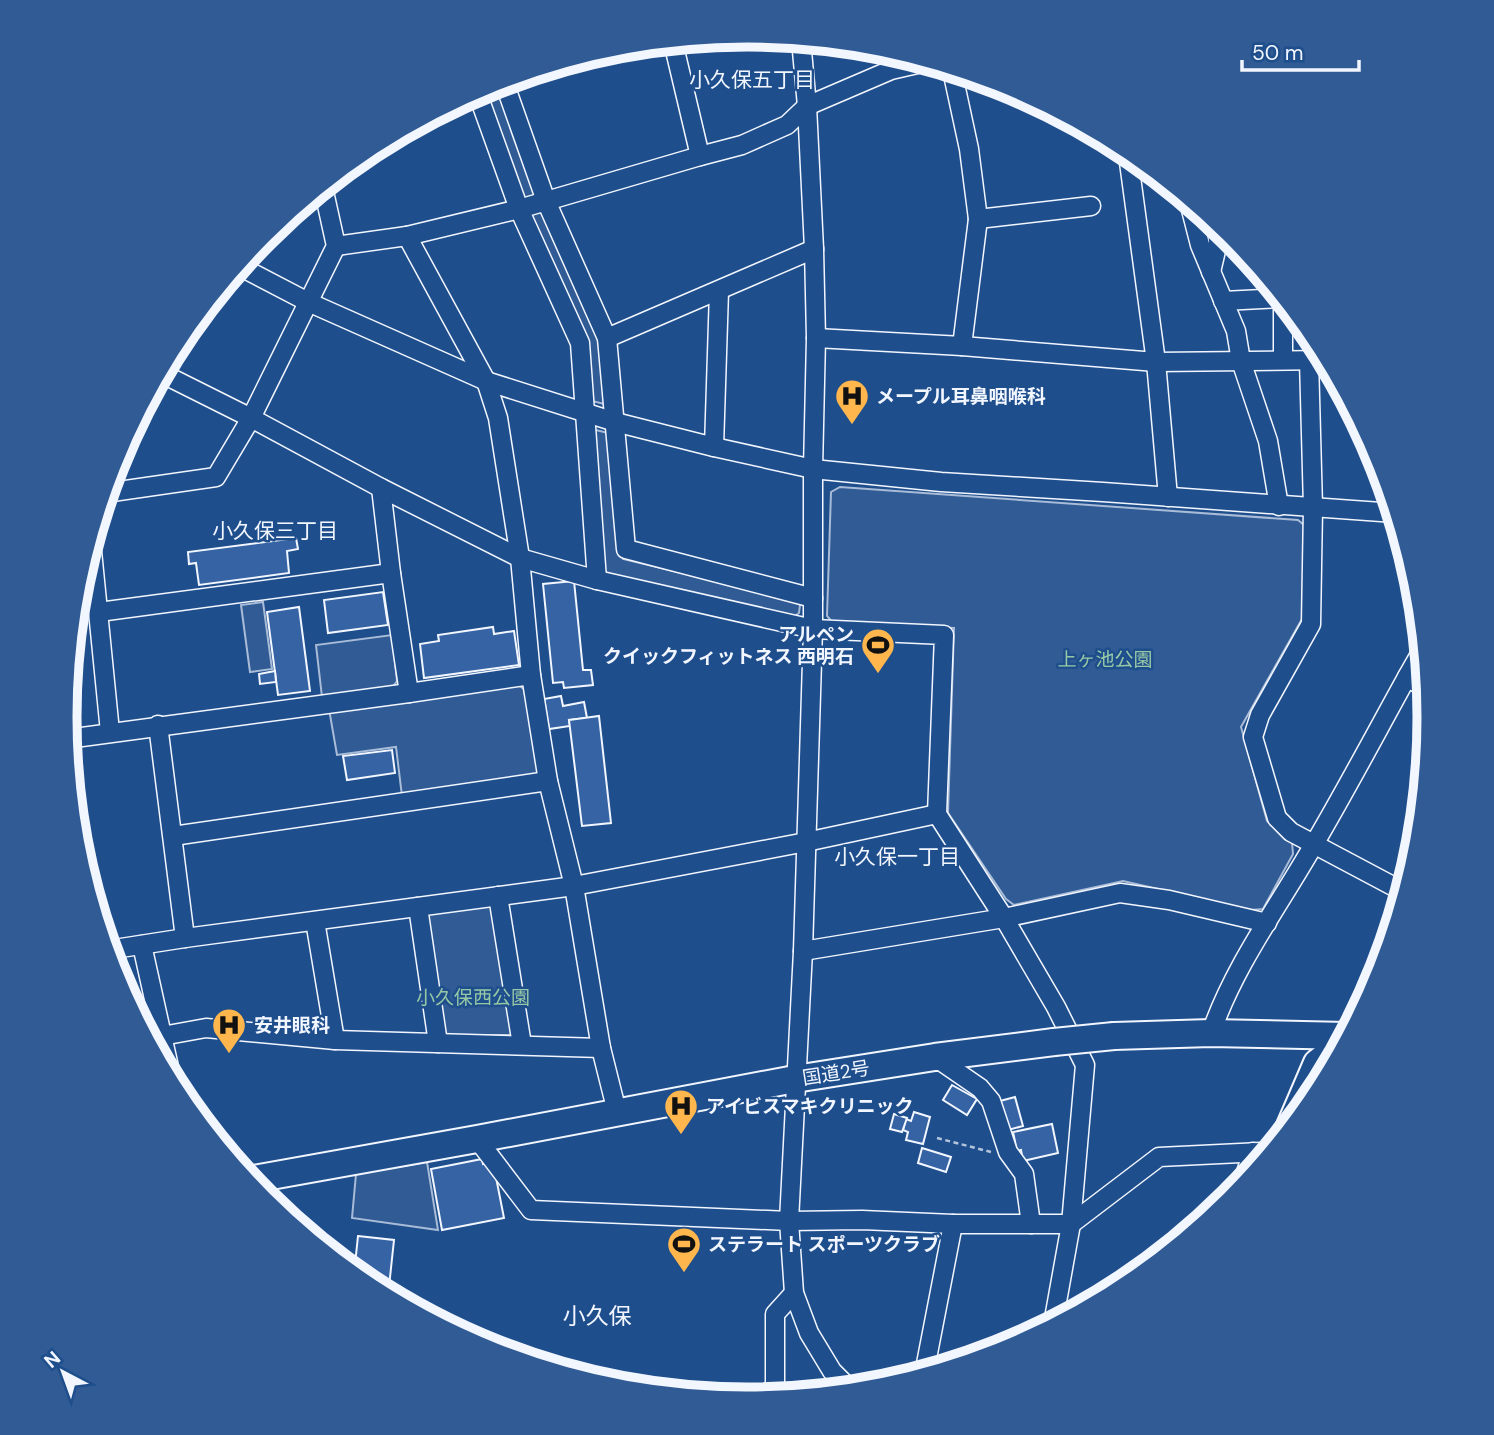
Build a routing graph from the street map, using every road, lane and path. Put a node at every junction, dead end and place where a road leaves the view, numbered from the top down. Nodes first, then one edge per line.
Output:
1 (802, 50) edge
2 (675, 52) edge
3 (906, 67) edge
4 (955, 81) edge
5 (508, 92) edge
6 (481, 103) edge
7 (807, 106) junction
8 (700, 156) junction
9 (1130, 168) edge
10 (325, 197) edge
11 (547, 201) junction
12 (1091, 206) dead end
13 (519, 209) junction
14 (1193, 218) edge
15 (978, 219) junction
16 (407, 236) junction
17 (1218, 241) edge
18 (336, 246) junction
19 (814, 249) junction
20 (248, 271) edge
21 (1211, 272) junction
22 (719, 291) junction
23 (1271, 299) edge
24 (1223, 301) junction
25 (308, 302) junction
26 (1282, 314) edge
27 (607, 338) junction
28 (816, 338) junction
29 (962, 346) junction
30 (1283, 360) junction
31 (1313, 360) edge
32 (1241, 361) junction
33 (1156, 362) junction
34 (1318, 367) edge
35 (170, 377) edge
36 (486, 381) junction
37 (585, 412) junction
38 (251, 418) junction
39 (615, 422) junction
40 (714, 447) junction
41 (813, 469) junction
42 (381, 488) junction
43 (116, 491) edge
44 (1168, 497) junction
45 (1279, 506) junction
46 (1313, 508) junction
47 (1385, 512) edge
48 (520, 558) junction
49 (94, 569) edge
50 (391, 573) junction
51 (597, 580) junction
52 (813, 598) junction
53 (99, 612) junction
54 (813, 629) junction
55 (1415, 663) edge
56 (531, 675) junction
57 (1407, 677) junction
58 (1416, 683) edge
59 (409, 693) junction
60 (159, 725) junction
61 (110, 732) junction
62 (77, 737) edge
63 (548, 781) junction
64 (937, 814) junction
65 (173, 836) junction
66 (806, 842) junction
67 (1314, 845) junction
68 (574, 886) junction
69 (1395, 887) edge
70 (498, 896) junction
71 (418, 907) junction
72 (1004, 918) junction
73 (315, 921) junction
74 (1267, 923) junction
75 (185, 938) junction
76 (142, 945) junction
77 (118, 949) edge
78 (803, 951) junction
79 (1211, 1033) junction
80 (162, 1037) junction
81 (1336, 1037) edge
82 (335, 1040) junction
83 (438, 1042) junction
84 (522, 1045) junction
85 (601, 1048) junction
86 (165, 1049) edge
87 (935, 1057) junction
88 (1324, 1057) edge
89 (795, 1079) junction
90 (1309, 1083) edge
91 (617, 1112) junction
92 (937, 1138) dead end
93 (477, 1139) junction
94 (1256, 1153) edge
95 (1012, 1158) junction
96 (261, 1178) edge
97 (789, 1221) junction
98 (953, 1224) junction
99 (1031, 1224) junction
100 (1071, 1224) junction
101 (794, 1293) junction
102 (1055, 1313) edge
103 (926, 1363) edge
104 (842, 1381) edge
105 (775, 1387) edge

1 - 7 street
2 - 8 street
3 - 7 street
4 - 15 street
5 - 11 street
6 - 13 street
7 - 8 street
7 - 19 street
8 - 11 street
9 - 33 street
10 - 18 street
11 - 13 street
11 - 27 street
12 - 15 street
13 - 16 street
13 - 37 street
14 - 21 street
15 - 29 street
16 - 18 street
16 - 36 street
17 - 21 street
18 - 25 street
19 - 22 street
19 - 28 street
20 - 25 street
21 - 24 street
22 - 27 street
22 - 40 street
23 - 24 street
24 - 32 street
25 - 36 street
25 - 38 street
26 - 30 street
27 - 39 street
28 - 29 street
28 - 41 street
29 - 33 street
30 - 31 street
30 - 32 street
32 - 33 street
32 - 45 street
33 - 44 street
34 - 46 street
35 - 38 street
36 - 37 street
36 - 48 street
37 - 39 street
37 - 51 street
38 - 42 street
38 - 43 street
39 - 40 street
39 - 52 street
40 - 41 street
41 - 44 street
41 - 52 street
42 - 48 street
42 - 50 street
44 - 45 street
45 - 46 street
46 - 47 street
46 - 67 street
48 - 51 street
48 - 56 street
49 - 53 street
50 - 53 street
50 - 59 street
51 - 54 street
52 - 54 street
53 - 61 street
54 - 64 street
54 - 66 street
55 - 57 street
56 - 59 street
56 - 63 street
57 - 58 street
57 - 67 street
59 - 60 street
60 - 61 street
60 - 65 street
61 - 62 street
63 - 65 street
63 - 68 street
64 - 66 street
64 - 72 street
65 - 75 street
66 - 68 street
66 - 78 street
67 - 69 street
67 - 74 street
68 - 70 street
68 - 85 street
70 - 71 street
70 - 84 street
71 - 73 street
71 - 83 street
72 - 74 street
72 - 78 street
72 - 100 street
73 - 75 street
73 - 82 street
74 - 79 street
75 - 76 street
76 - 77 street
76 - 80 street
78 - 89 street
79 - 81 highway, 国道2号
79 - 87 highway, 国道2号, bridge
80 - 82 street
80 - 86 street
82 - 83 street
83 - 84 street
84 - 85 street
85 - 91 street
87 - 89 highway, 国道2号
87 - 95 street
88 - 90 highway
89 - 91 highway, 国道2号
89 - 97 street
91 - 93 highway, 国道2号
92 - 95 path
93 - 96 highway, 国道2号
93 - 97 street
94 - 100 street
95 - 99 street
97 - 98 street
97 - 101 street
98 - 99 street
98 - 103 street
99 - 100 street
100 - 102 street
101 - 104 street
101 - 105 street

